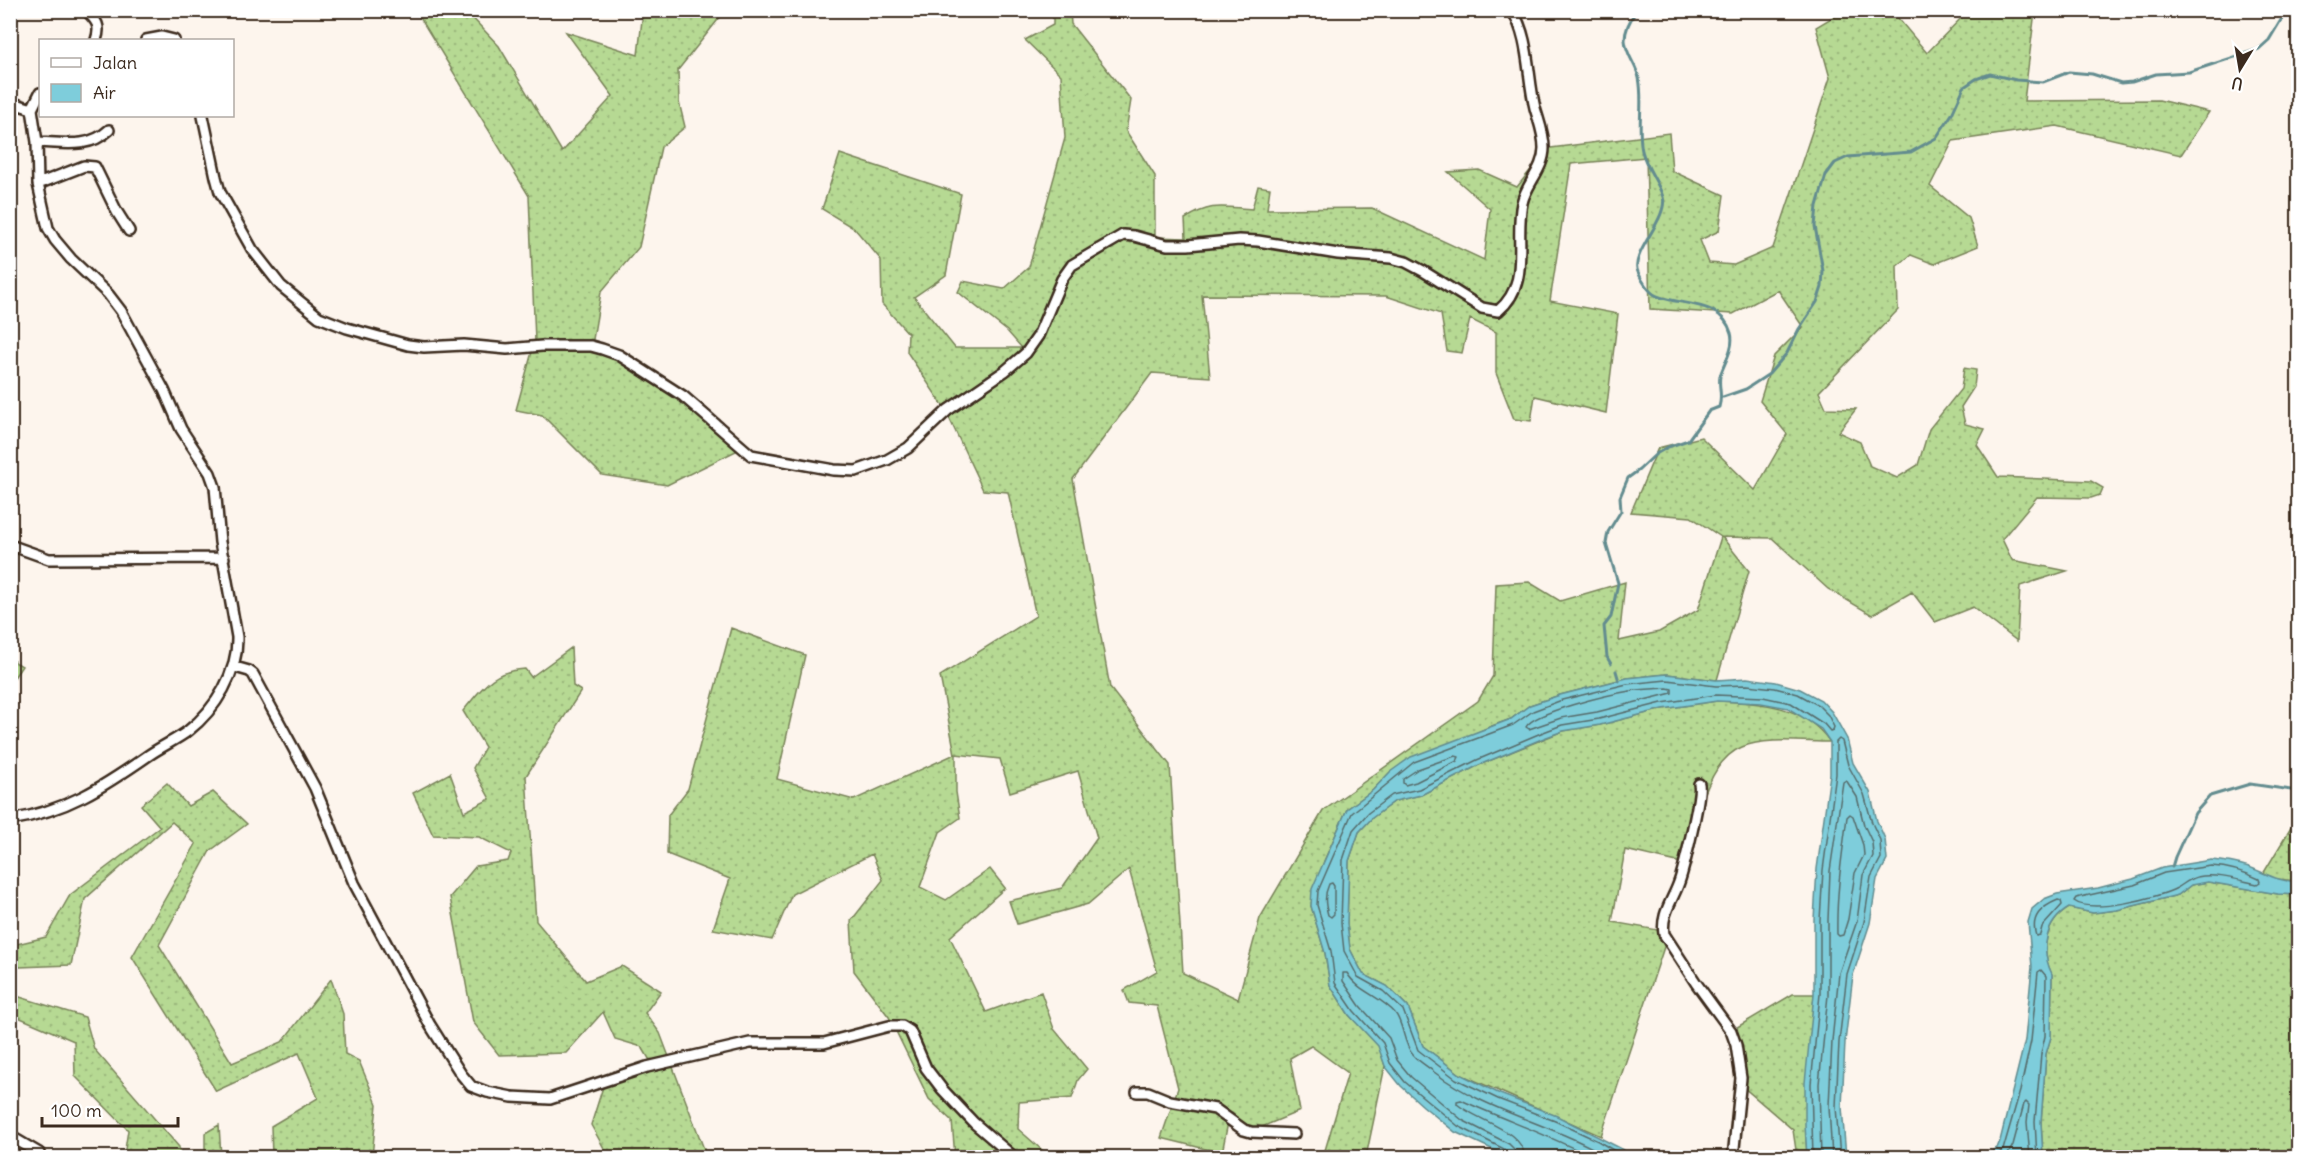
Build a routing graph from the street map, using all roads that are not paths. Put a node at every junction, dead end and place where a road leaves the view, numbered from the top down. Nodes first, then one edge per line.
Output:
1 (86, 10) edge
2 (1512, 10) edge
3 (96, 39) edge
4 (151, 39) edge
5 (170, 39) edge
6 (39, 95) edge
7 (10, 102) edge
8 (32, 109) junction
9 (203, 117) edge
10 (109, 130) dead end
11 (37, 142) junction
12 (38, 184) junction
13 (129, 231) dead end
14 (10, 545) edge
15 (224, 558) junction
16 (235, 667) junction
17 (1699, 784) dead end
18 (10, 820) edge
19 (1137, 1092) dead end
20 (1294, 1134) dead end
21 (10, 1136) edge
22 (39, 1153) dead end
23 (1016, 1158) edge
24 (1733, 1158) edge

1 - 3 street
2 - 9 street
4 - 5 street
6 - 8 street
7 - 8 street
8 - 11 street
10 - 11 street
11 - 12 street
12 - 13 street
12 - 15 street
14 - 15 street
15 - 16 street
16 - 18 street
16 - 23 street
17 - 24 street
19 - 20 street
21 - 22 street

